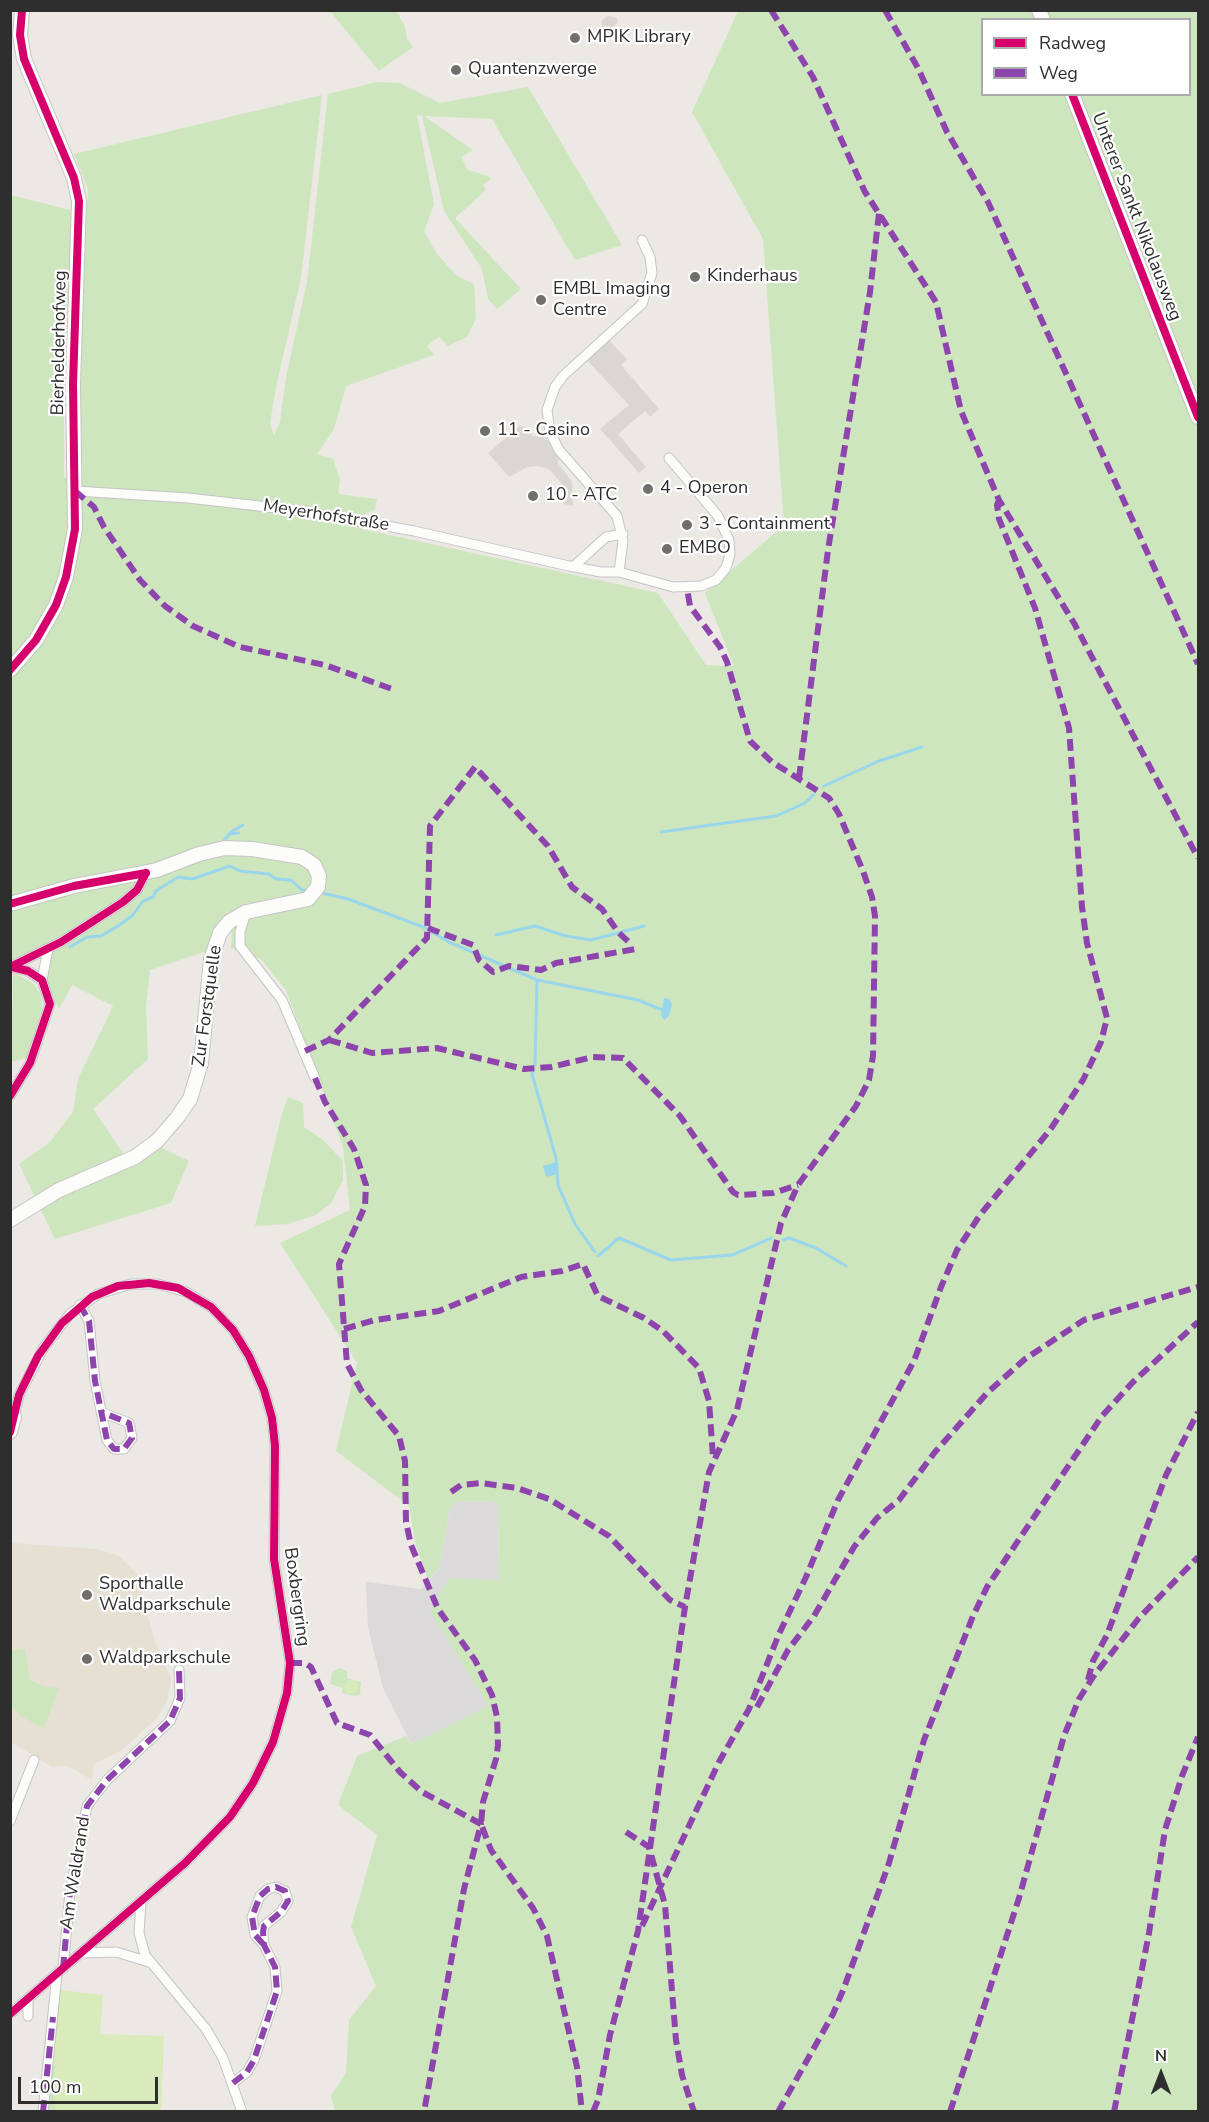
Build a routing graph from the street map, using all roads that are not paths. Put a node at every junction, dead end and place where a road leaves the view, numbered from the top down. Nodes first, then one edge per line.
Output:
1 (22, 10) edge
2 (1073, 96) edge
3 (642, 240) dead end
4 (1198, 417) edge
5 (669, 458) dead end
6 (75, 491) junction
7 (623, 534) junction
8 (573, 567) junction
9 (619, 572) junction
10 (10, 670) edge
11 (146, 873) junction
12 (10, 904) edge
13 (246, 912) junction
14 (48, 949) junction
15 (11, 967) edge
16 (42, 980) junction
17 (315, 1078) dead end
18 (10, 1096) edge
19 (10, 1220) edge
20 (80, 1305) junction
21 (101, 1412) dead end
22 (12, 1415) edge
23 (10, 1432) edge
24 (179, 1670) dead end
25 (34, 1760) dead end
26 (10, 1821) edge
27 (141, 1901) junction
28 (264, 1945) junction
29 (83, 1953) junction
30 (149, 1962) junction
31 (60, 1972) junction
32 (28, 2000) junction
33 (10, 2014) edge
34 (28, 2016) dead end
35 (233, 2083) junction
36 (43, 2112) edge
37 (243, 2112) edge

1 - 6 street, Bierhelderhofweg
2 - 4 street, Unterer Sankt Nikolausweg
3 - 7 street
5 - 9 street, Meyerhofstraße
6 - 8 street, Meyerhofstraße
6 - 10 street, Bierhelderhofweg
7 - 8 street
7 - 9 street
8 - 9 street, Meyerhofstraße
11 - 12 street
11 - 13 street, Zur Forstquelle
11 - 14 street
13 - 17 street
13 - 19 street, Zur Forstquelle
14 - 15 street
14 - 16 street
15 - 16 street
16 - 18 street
20 - 21 street
20 - 22 street, Boxbergring
20 - 27 street, Boxbergring
22 - 23 street, Boxbergring
24 - 31 street, Am Waldrand
25 - 26 street
27 - 29 street, Boxbergring
27 - 30 street
28 - 28 street
28 - 35 street
29 - 30 street
29 - 31 street, Boxbergring
30 - 35 street
31 - 32 street, Boxbergring
31 - 36 street, Am Waldrand
32 - 33 street, Boxbergring
32 - 34 street
35 - 37 street

